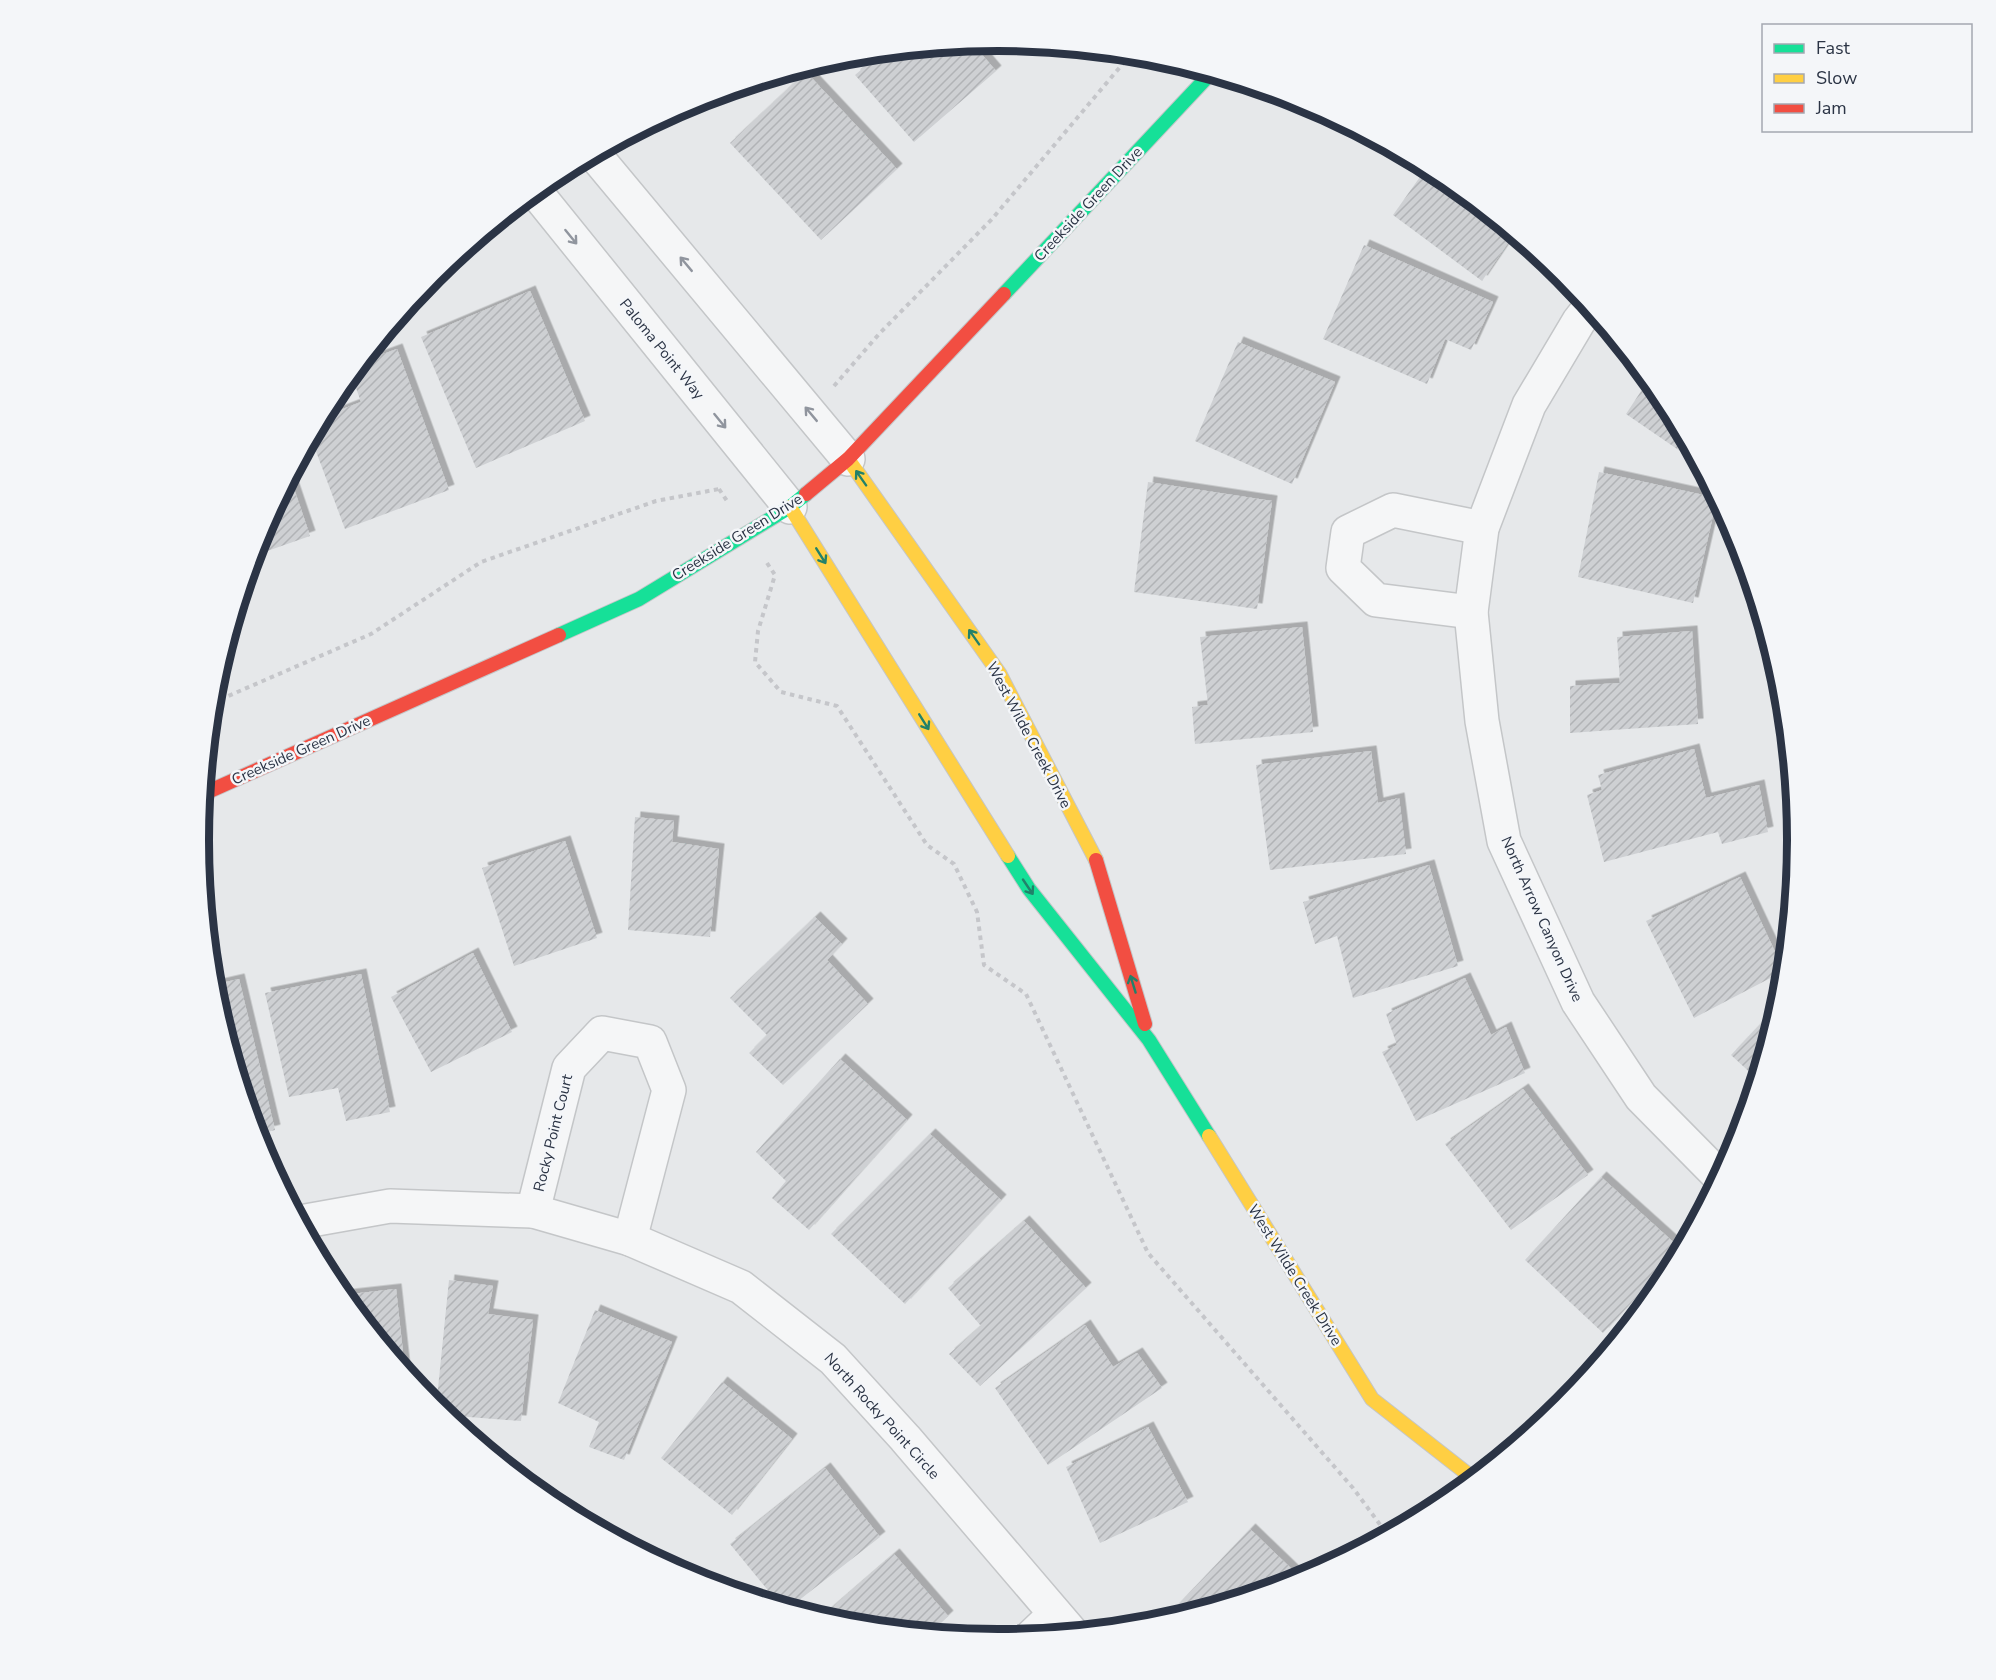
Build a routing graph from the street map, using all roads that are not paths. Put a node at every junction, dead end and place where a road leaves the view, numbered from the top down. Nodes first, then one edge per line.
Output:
1 (1205, 79) edge
2 (599, 160) edge
3 (541, 198) edge
4 (1585, 313) edge
5 (848, 459) junction
6 (790, 507) junction
7 (1482, 528) junction
8 (1471, 612) junction
9 (211, 790) edge
10 (1149, 1040) junction
11 (1714, 1171) edge
12 (533, 1211) junction
13 (308, 1221) edge
14 (630, 1239) junction
15 (1467, 1474) edge
16 (1063, 1623) edge

1 - 5 street, Creekside Green Drive
5 -> 2 street
3 -> 6 street, Paloma Point Way
4 - 7 street, North Arrow Canyon Drive
5 - 6 street, Creekside Green Drive
10 -> 5 street, West Wilde Creek Drive
6 - 9 street, Creekside Green Drive
6 -> 10 street, West Wilde Creek Drive
7 - 8 street, North Arrow Canyon Drive
7 - 8 street
8 - 11 street, North Arrow Canyon Drive
10 - 15 street, West Wilde Creek Drive
12 - 13 street, North Rocky Point Circle
12 - 14 street, North Rocky Point Circle
12 - 14 street, Rocky Point Court
14 - 16 street, North Rocky Point Circle

